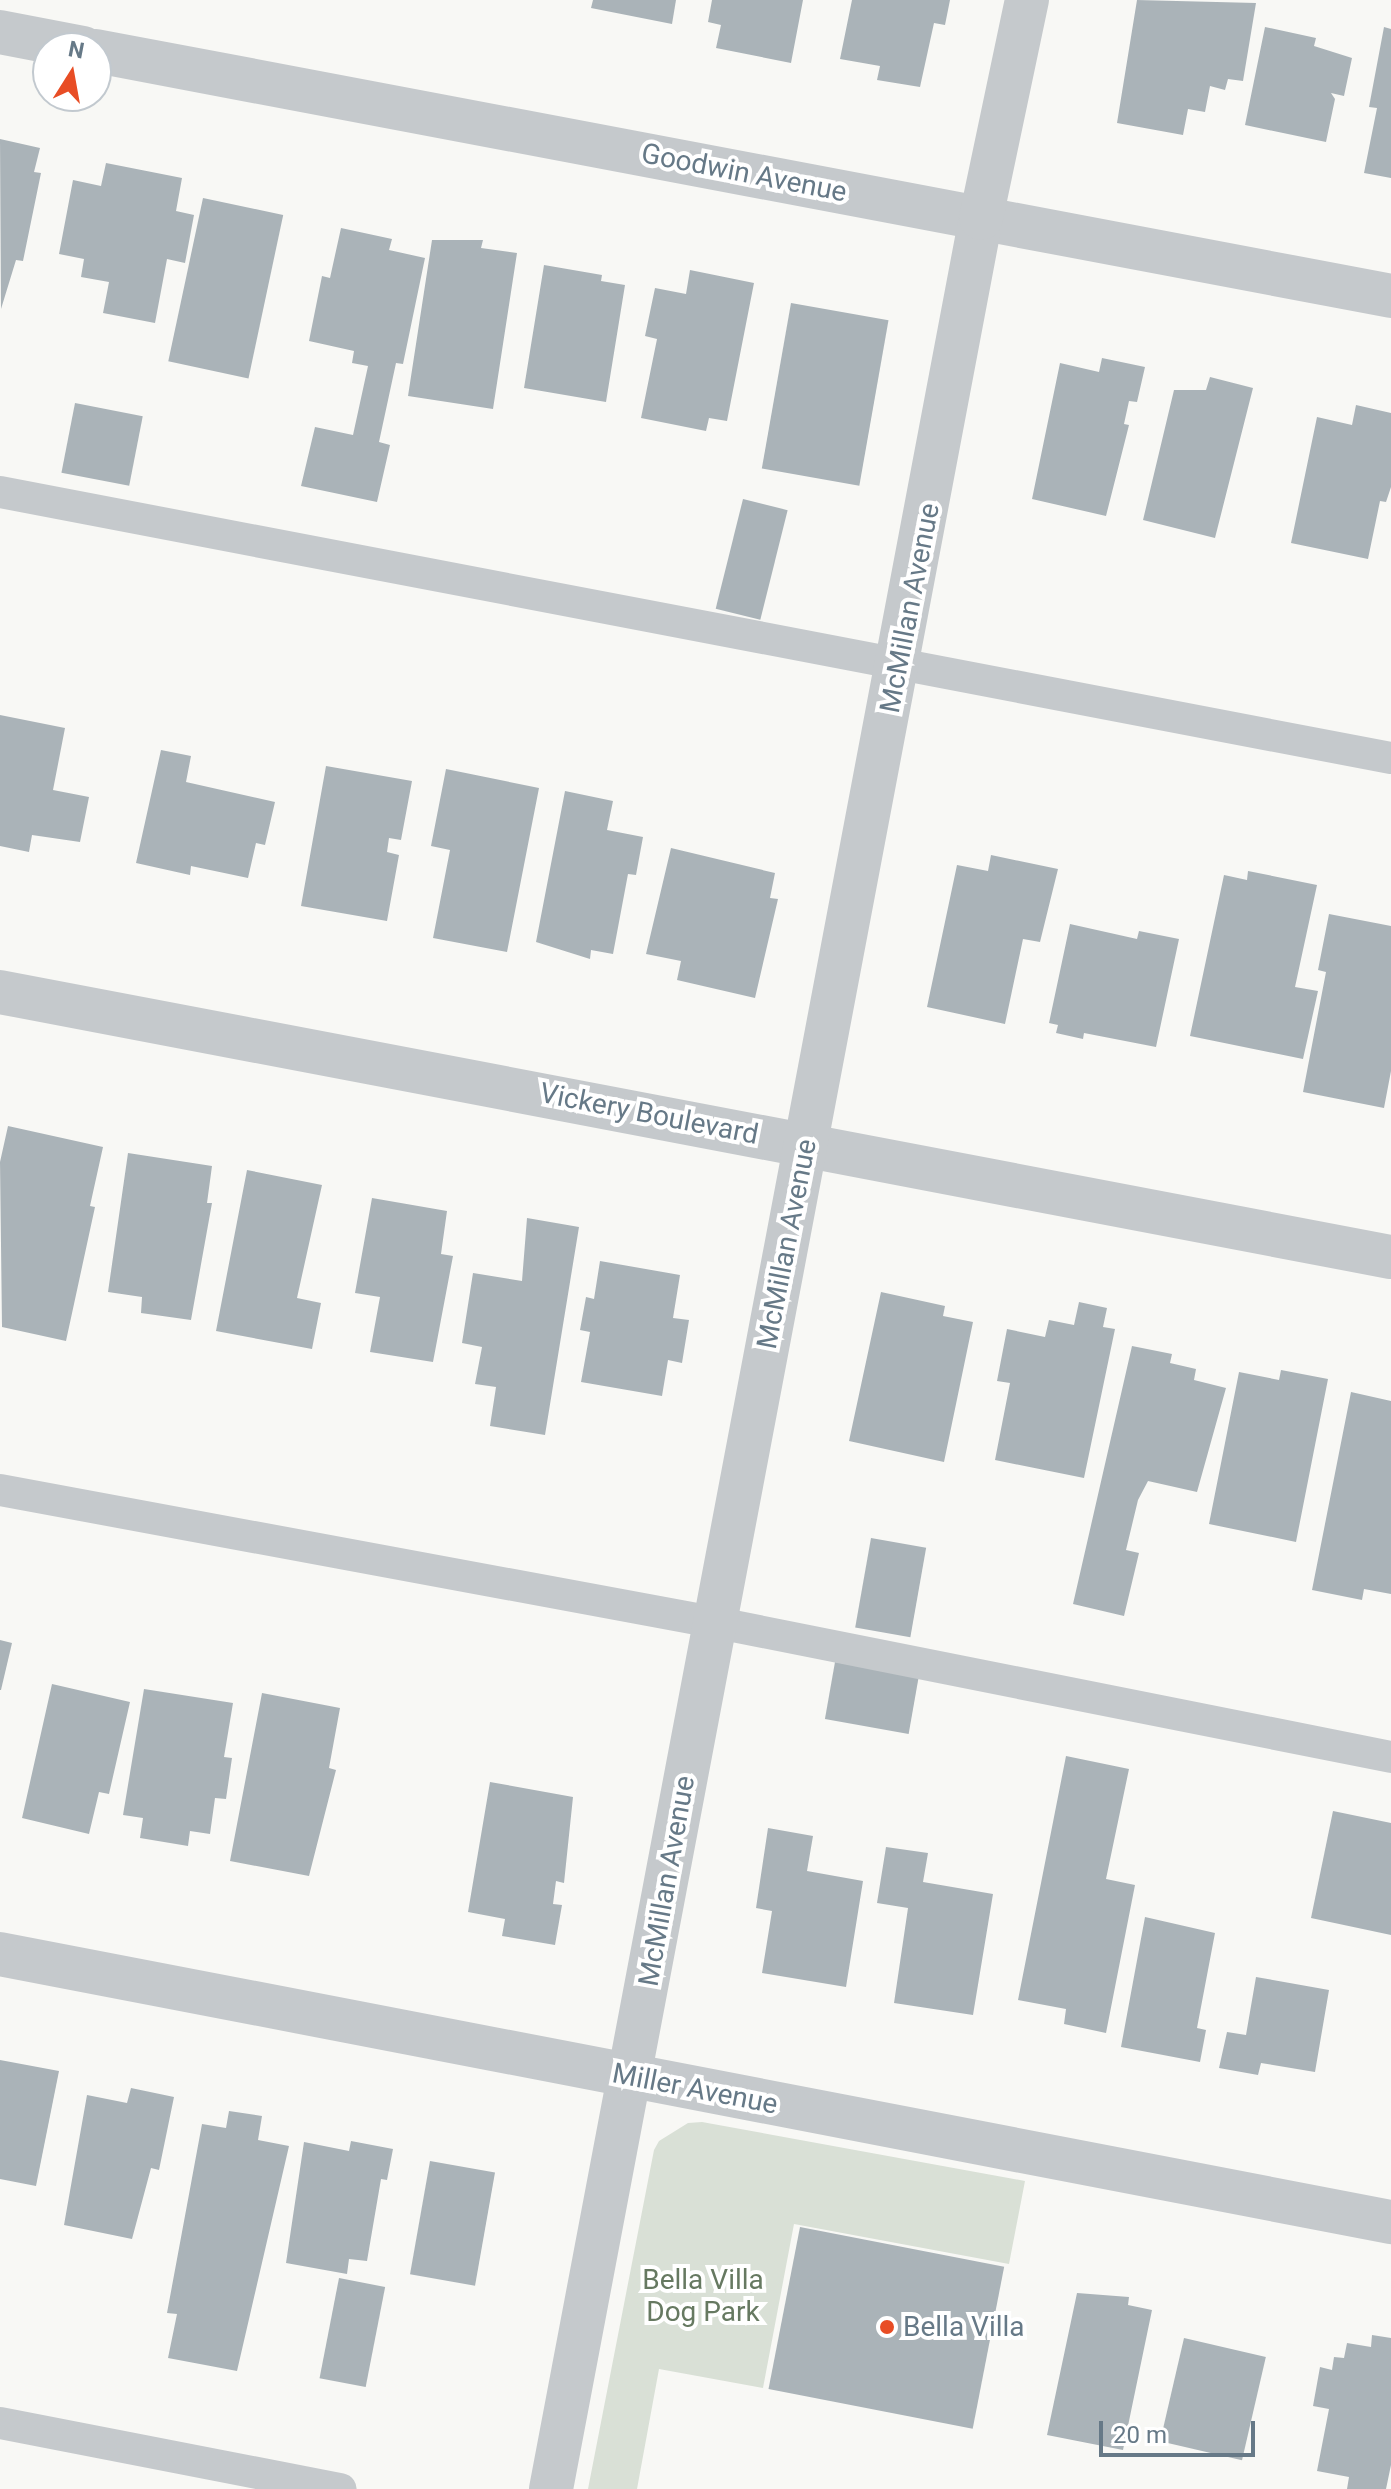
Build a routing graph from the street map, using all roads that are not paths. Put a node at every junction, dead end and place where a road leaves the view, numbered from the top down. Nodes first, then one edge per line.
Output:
1 (1027, 0) edge
2 (0, 32) edge
3 (32, 38) edge
4 (112, 54) edge
5 (981, 218) junction
6 (1391, 296) edge
7 (0, 492) edge
8 (900, 664) junction
9 (1391, 758) edge
10 (0, 992) edge
11 (806, 1144) junction
12 (1391, 1257) edge
13 (0, 1490) edge
14 (713, 1622) junction
15 (1391, 1757) edge
16 (0, 1954) edge
17 (632, 2077) junction
18 (1391, 2222) edge
19 (0, 2423) edge
20 (341, 2489) edge
21 (551, 2489) edge

1 - 5 street, McMillan Avenue
2 - 3 street
4 - 5 street, Goodwin Avenue
5 - 6 street, Goodwin Avenue
5 - 8 street, McMillan Avenue
7 - 8 lane
8 - 9 lane
8 - 11 street, McMillan Avenue
10 - 11 street, Vickery Boulevard
11 - 12 street, Vickery Boulevard
11 - 14 street, McMillan Avenue
13 - 14 lane
14 - 15 lane
14 - 17 street, McMillan Avenue
16 - 17 street, Miller Avenue
17 - 18 street, Miller Avenue
17 - 21 street, McMillan Avenue
19 - 20 lane

